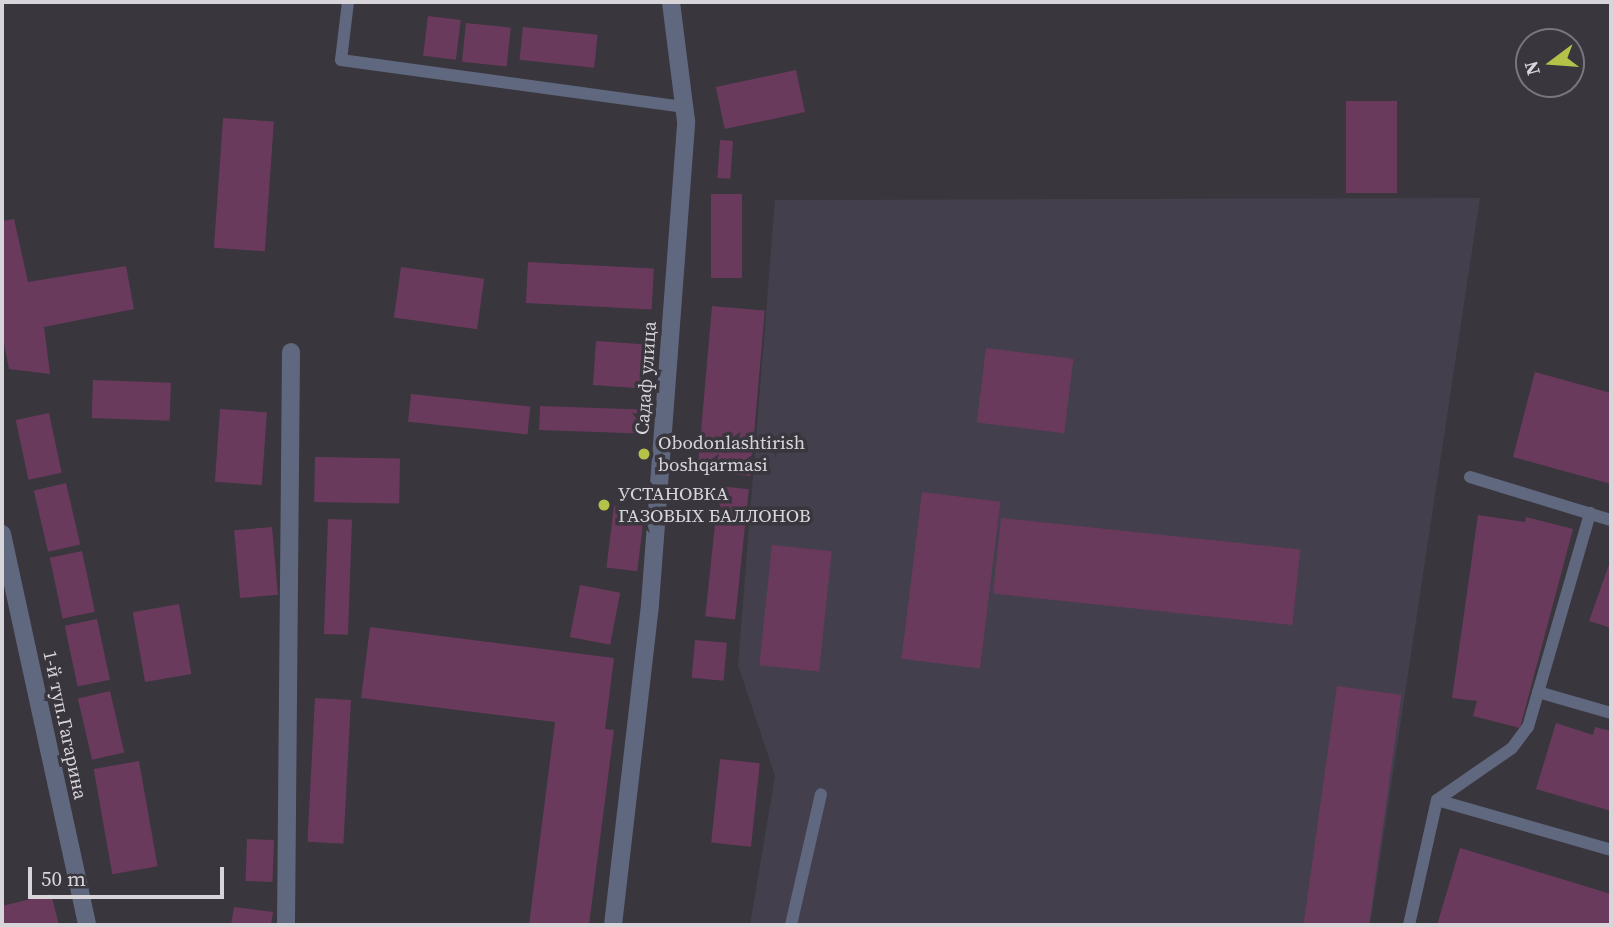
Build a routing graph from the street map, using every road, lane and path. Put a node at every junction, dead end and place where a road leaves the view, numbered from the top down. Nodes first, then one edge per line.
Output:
1 (348, 2) edge
2 (671, 2) edge
3 (685, 107) junction
4 (291, 352) dead end
5 (1470, 477) dead end
6 (1590, 513) junction
7 (1611, 520) edge
8 (2, 534) edge
9 (1538, 692) junction
10 (1611, 713) edge
11 (821, 794) dead end
12 (1437, 800) junction
13 (1611, 850) edge
14 (87, 925) edge
15 (286, 925) edge
16 (613, 925) edge
17 (791, 925) edge
18 (1409, 925) edge

1 - 3 lane
2 - 3 street, Садаф улица
3 - 16 street, Садаф улица
4 - 15 street
5 - 6 lane
6 - 7 lane
6 - 9 lane
8 - 14 street, 1-й туп.Гагарина
9 - 10 lane
9 - 12 lane
11 - 17 lane
12 - 13 lane
12 - 18 lane

